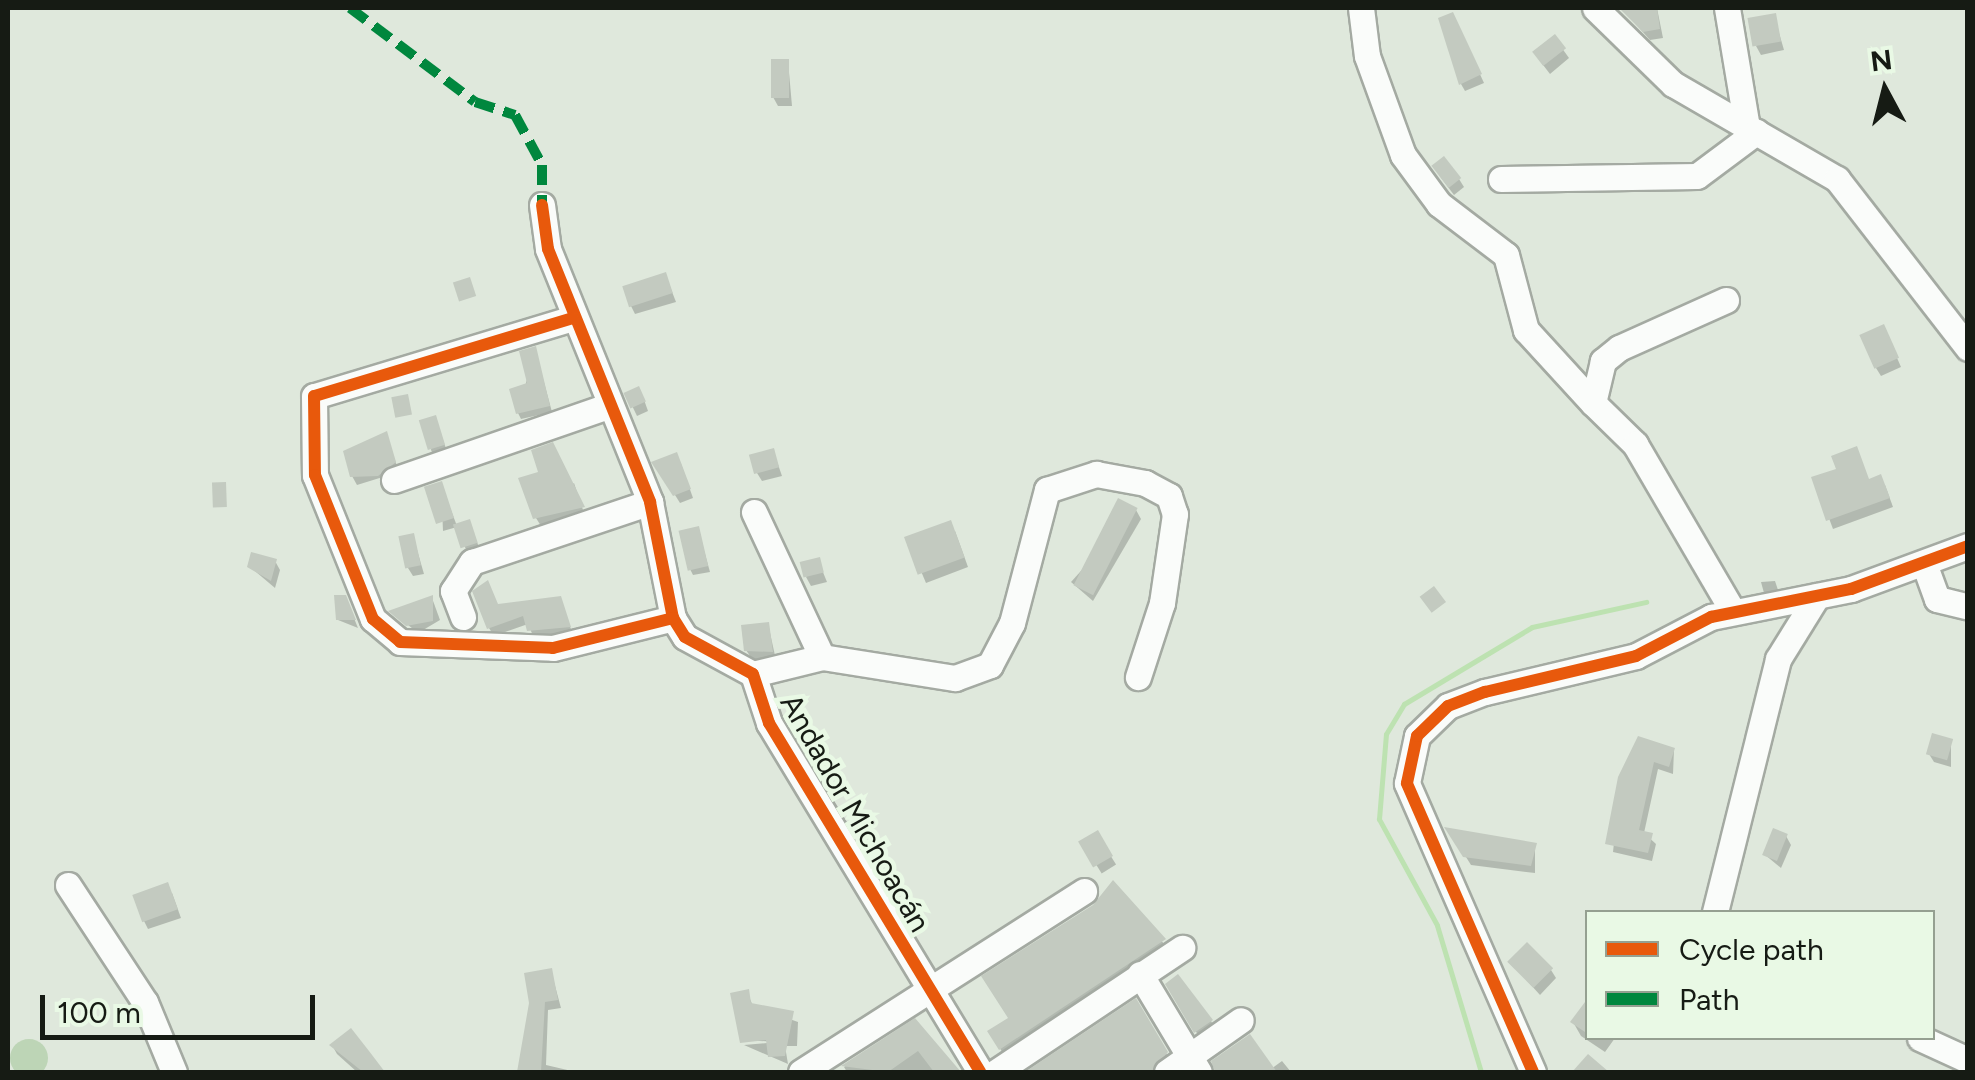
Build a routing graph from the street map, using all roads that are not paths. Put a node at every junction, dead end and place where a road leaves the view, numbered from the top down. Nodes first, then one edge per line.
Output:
1 (1361, 8) edge
2 (1596, 8) edge
3 (1727, 8) edge
4 (1618, 20) edge
5 (1752, 130) junction
6 (1502, 179) dead end
7 (542, 204) dead end
8 (1726, 300) dead end
9 (573, 318) junction
10 (1968, 348) edge
11 (1593, 404) junction
12 (610, 405) junction
13 (394, 480) dead end
14 (650, 502) junction
15 (754, 512) dead end
16 (1968, 546) edge
17 (1925, 566) junction
18 (1817, 596) junction
19 (1968, 607) edge
20 (1732, 610) junction
21 (463, 617) dead end
22 (672, 618) junction
23 (822, 656) junction
24 (753, 674) junction
25 (1138, 677) dead end
26 (68, 885) dead end
27 (1084, 890) dead end
28 (1715, 910) edge
29 (1182, 948) dead end
30 (1140, 974) junction
31 (929, 992) junction
32 (1241, 1020) dead end
33 (1924, 1040) edge
34 (1968, 1060) edge
35 (1195, 1064) edge
36 (174, 1072) edge
37 (801, 1072) edge
38 (980, 1072) edge
39 (996, 1072) edge
40 (1167, 1072) edge
41 (1533, 1072) edge

1 - 11 street
2 - 4 street
3 - 5 street
4 - 5 street
5 - 6 street
5 - 10 street
7 - 9 street
8 - 11 street
9 - 12 street
9 - 22 street
11 - 20 street
12 - 13 street
12 - 14 street
14 - 21 street
14 - 22 street
15 - 23 street
16 - 17 street
17 - 18 street
17 - 19 street
18 - 20 street
18 - 28 street
20 - 41 street
22 - 24 street, Andador Michoacán
23 - 24 street
23 - 25 street
24 - 31 street, Andador Michoacán
26 - 36 street
27 - 31 street
29 - 30 street
30 - 35 street
30 - 39 street
31 - 37 street
31 - 38 street, Andador Michoacán
32 - 35 street
33 - 34 street
35 - 40 street

